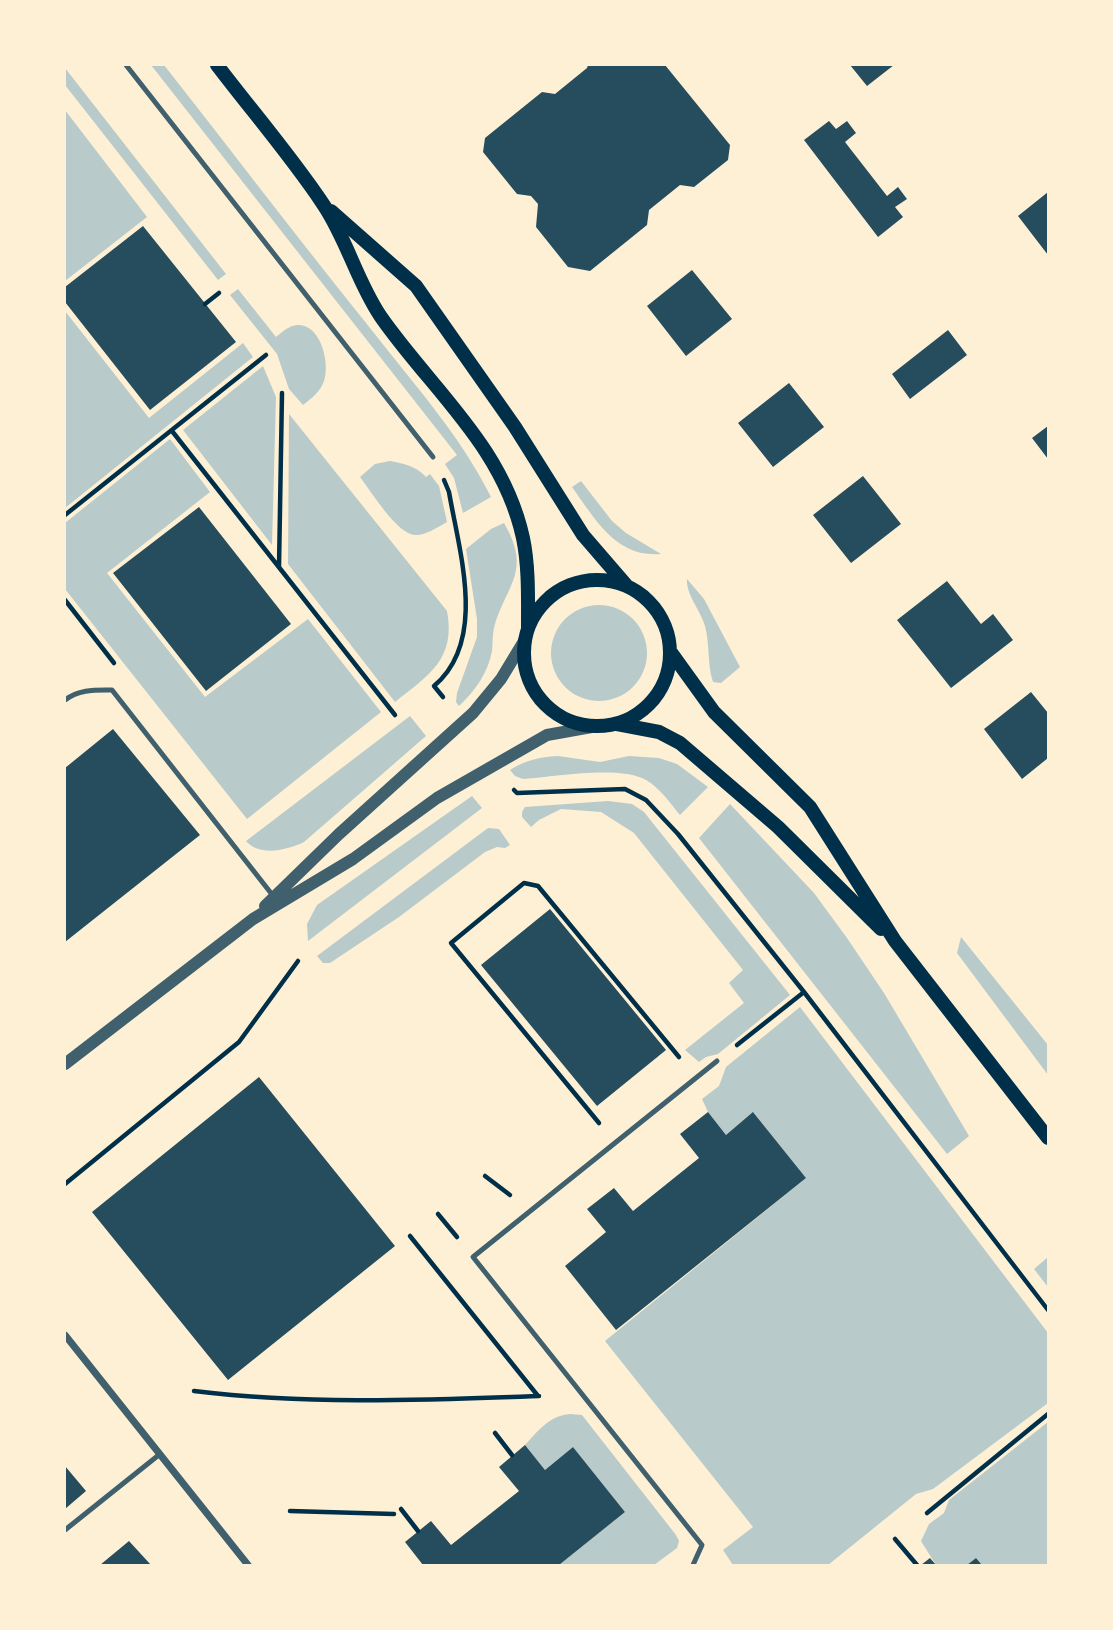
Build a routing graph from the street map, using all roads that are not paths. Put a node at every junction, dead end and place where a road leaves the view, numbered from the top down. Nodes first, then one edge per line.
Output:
1 (126, 65) edge
2 (217, 65) edge
3 (325, 205) junction
4 (433, 457) road end
5 (627, 586) junction
6 (526, 634) junction
7 (670, 651) junction
8 (65, 700) edge
9 (615, 724) junction
10 (597, 726) junction
11 (274, 897) junction
12 (253, 919) junction
13 (895, 941) junction
14 (717, 1061) road end
15 (65, 1064) edge
16 (1048, 1138) edge
17 (65, 1335) edge
18 (160, 1454) junction
19 (65, 1530) edge
20 (248, 1565) edge
21 (693, 1565) edge

1 - 4 lane
2 - 3 main road
3 - 5 main road
3 - 6 main road
5 - 6 main road
5 - 7 main road
6 - 10 main road
6 - 11 street
7 - 9 main road
7 - 13 main road
8 - 11 lane
9 - 10 main road
9 - 13 main road
10 - 12 street
11 - 12 street
12 - 15 street
13 - 16 main road
14 - 21 lane
17 - 18 street
18 - 19 lane
18 - 20 street

